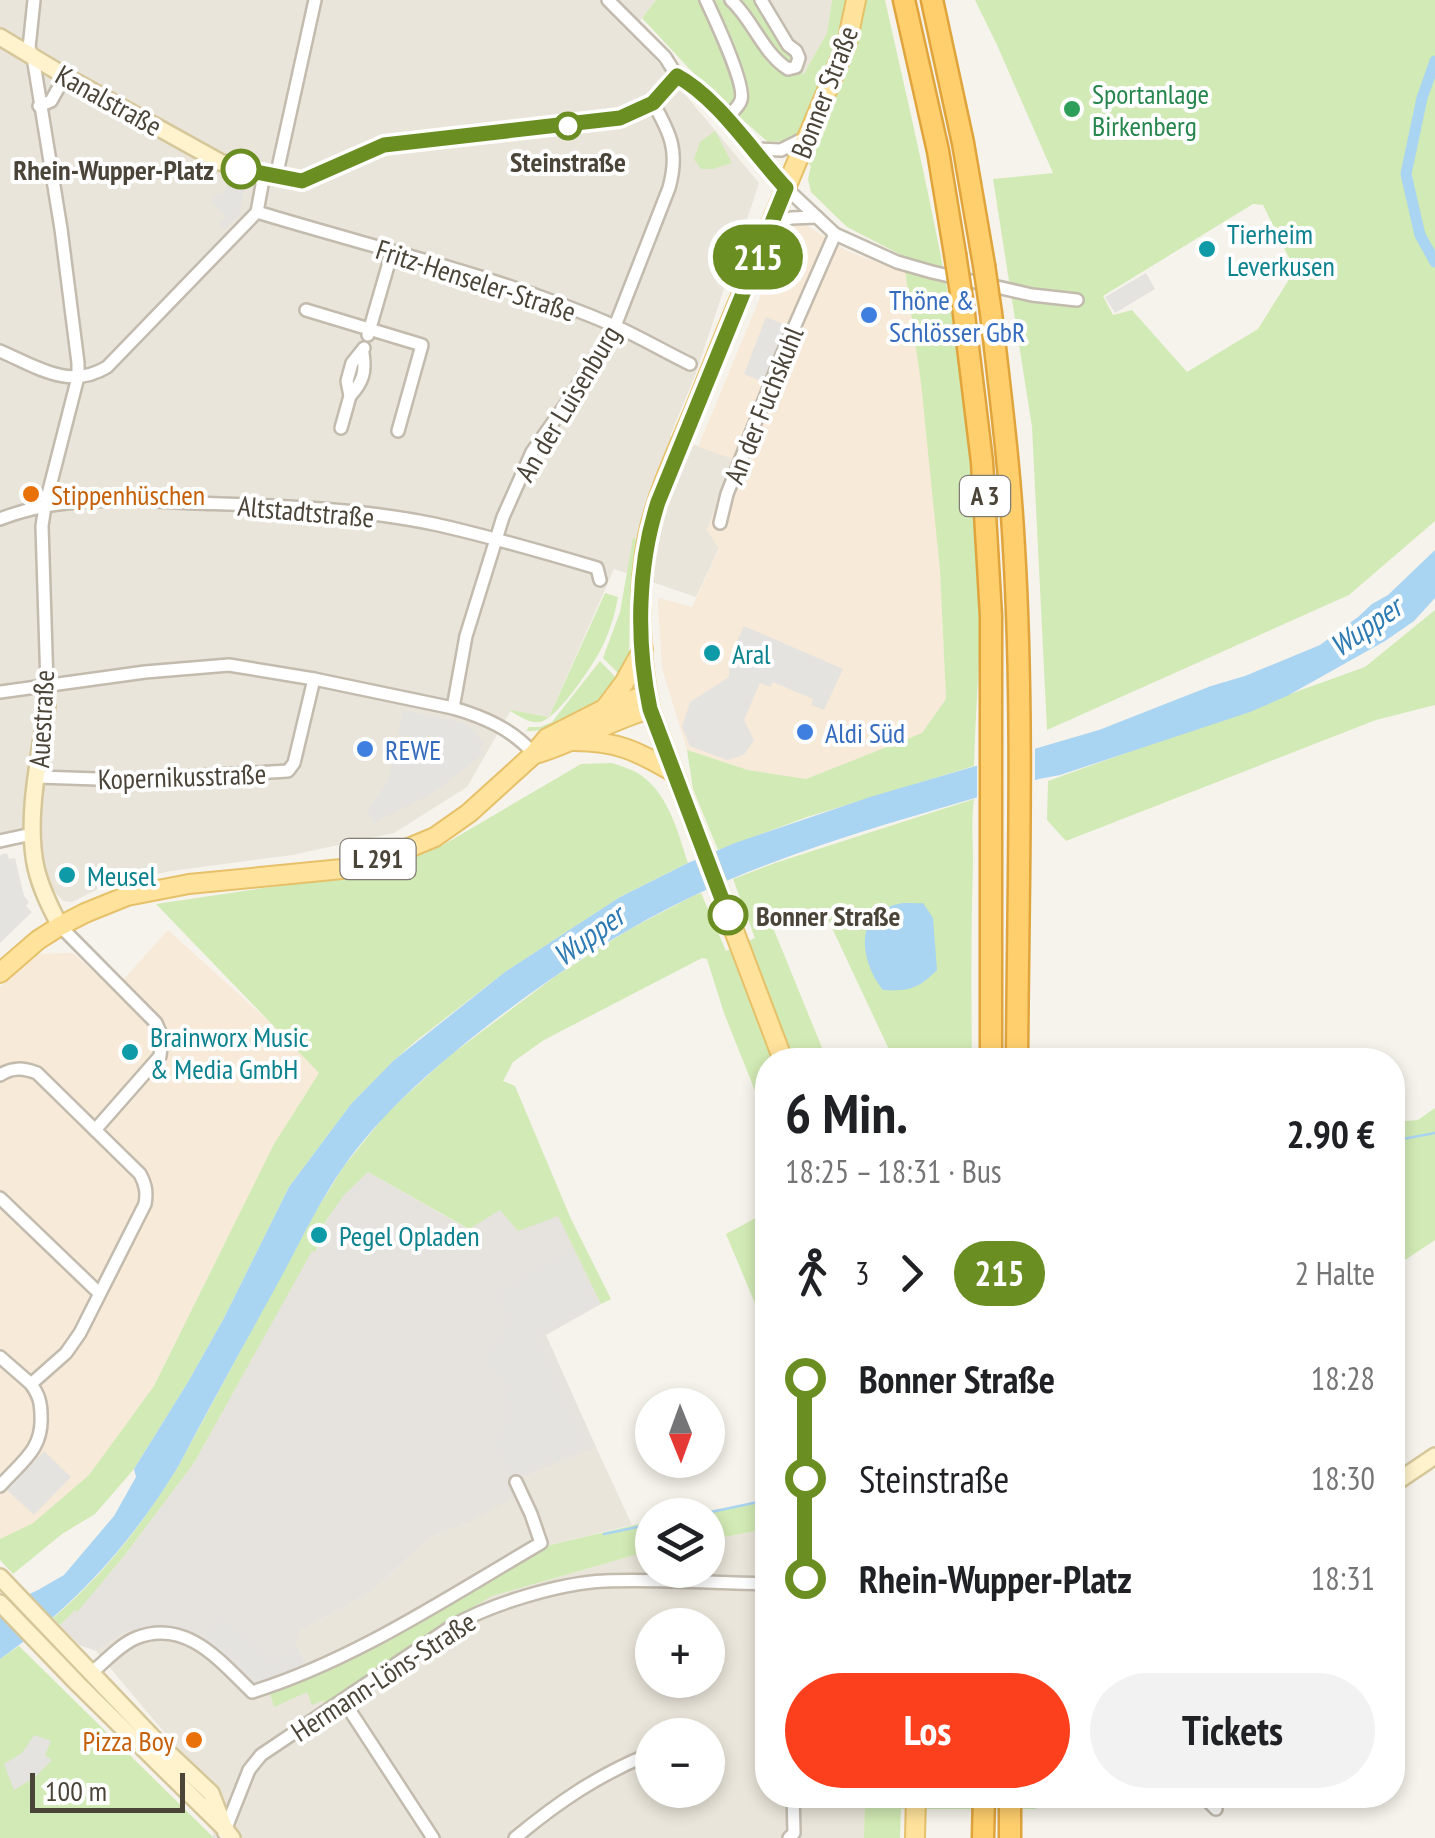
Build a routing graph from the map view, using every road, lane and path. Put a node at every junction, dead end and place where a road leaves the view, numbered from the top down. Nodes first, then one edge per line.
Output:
1 (34, 0) edge
2 (315, 0) edge
3 (608, 0) edge
4 (706, 0) edge
5 (731, 0) edge
6 (761, 0) edge
7 (856, 0) edge
8 (904, 0) edge
9 (932, 0) edge
10 (0, 37) edge
11 (33, 57) junction
12 (65, 76) junction
13 (677, 76) junction
14 (653, 103) junction
15 (40, 106) junction
16 (726, 118) junction
17 (807, 136) junction
18 (752, 150) junction
19 (270, 176) junction
20 (786, 188) junction
21 (257, 212) junction
22 (816, 217) junction
23 (770, 227) junction
24 (836, 234) junction
25 (392, 252) junction
26 (1076, 300) dead end
27 (306, 310) dead end
28 (616, 326) junction
29 (366, 341) junction
30 (0, 351) edge
31 (690, 364) dead end
32 (78, 377) junction
33 (341, 428) dead end
34 (398, 431) dead end
35 (45, 506) junction
36 (0, 519) edge
37 (720, 523) dead end
38 (496, 539) junction
39 (600, 580) dead end
40 (643, 648) junction
41 (314, 679) junction
42 (47, 685) junction
43 (0, 692) edge
44 (649, 702) junction
45 (452, 708) junction
46 (606, 708) junction
47 (569, 741) junction
48 (534, 754) junction
49 (673, 772) junction
50 (38, 778) junction
51 (32, 834) junction
52 (0, 841) edge
53 (60, 926) junction
54 (0, 973) edge
55 (778, 1048) edge
56 (990, 1048) edge
57 (1017, 1048) edge
58 (0, 1075) edge
59 (96, 1130) junction
60 (0, 1198) edge
61 (99, 1293) junction
62 (0, 1357) edge
63 (32, 1384) junction
64 (1435, 1456) edge
65 (1405, 1476) edge
66 (516, 1482) dead end
67 (0, 1486) edge
68 (2, 1580) edge
69 (755, 1584) edge
70 (0, 1603) edge
71 (46, 1638) junction
72 (91, 1673) junction
73 (78, 1684) junction
74 (344, 1700) junction
75 (635, 1761) edge
76 (793, 1808) edge
77 (916, 1808) edge
78 (984, 1808) edge
79 (1010, 1808) edge
80 (227, 1835) edge
81 (794, 1836) edge
82 (433, 1838) edge
83 (515, 1838) edge
84 (915, 1838) edge
85 (984, 1838) edge
86 (1010, 1838) edge

1 - 11 street
2 - 19 street
3 - 13 street
4 - 16 street
5 - 6 street
7 - 17 main road, Bonner Straße
8 - 56 highway, A 3, bridge
9 - 57 highway, A 3, bridge
10 - 11 main road, Kanalstraße
11 - 12 main road, Kanalstraße
11 - 15 street
12 - 15 street
12 - 19 main road, Kanalstraße
13 - 14 street
13 - 16 street
14 - 19 street
14 - 28 street, An der Luisenburg
15 - 32 street
16 - 18 street
17 - 18 street
17 - 20 main road, Bonner Straße
18 - 20 street
19 - 21 street
20 - 22 street
20 - 23 main road, Bonner Straße
21 - 25 street, Fritz-Henseler-Straße
21 - 32 street
22 - 23 street
22 - 24 street
23 - 40 main road, Bonner Straße
24 - 26 street
24 - 37 street, An der Fuchskuhl
25 - 28 street, Fritz-Henseler-Straße
25 - 29 street
27 - 29 street
28 - 31 street, Fritz-Henseler-Straße
28 - 38 street, An der Luisenburg
29 - 33 street
29 - 34 street
30 - 32 street
32 - 35 street
35 - 36 street, Altstadtstraße
35 - 38 street, Altstadtstraße
35 - 42 street, Auestraße
38 - 39 street, Altstadtstraße
38 - 45 street, An der Luisenburg
40 - 44 main road, Bonner Straße
40 - 46 main road
41 - 42 street
41 - 45 street
41 - 50 street, Kopernikusstraße
42 - 43 street
42 - 50 main road, Auestraße
44 - 46 main road, L 291
44 - 47 main road, L 291
44 - 49 main road, Bonner Straße
45 - 48 street
46 - 48 main road, L 291
47 - 48 main road, L 291
47 - 49 main road
48 - 53 main road, L 291
49 - 55 main road, Bonner Straße
50 - 51 main road, Auestraße
51 - 52 street
51 - 53 main road, Auestraße
53 - 54 main road, L 291
53 - 59 street
58 - 59 street
59 - 61 street
60 - 61 street
61 - 63 street
62 - 63 street
63 - 67 street
64 - 65 main road
66 - 72 street
68 - 71 main road
69 - 74 street, Hermann-Löns-Straße
70 - 71 main road
71 - 72 main road
71 - 73 main road
72 - 73 main road
72 - 80 main road
73 - 80 main road
74 - 80 street, Hermann-Löns-Straße
74 - 82 street
75 - 83 street
76 - 81 street
77 - 84 main road
78 - 85 highway
79 - 86 highway

